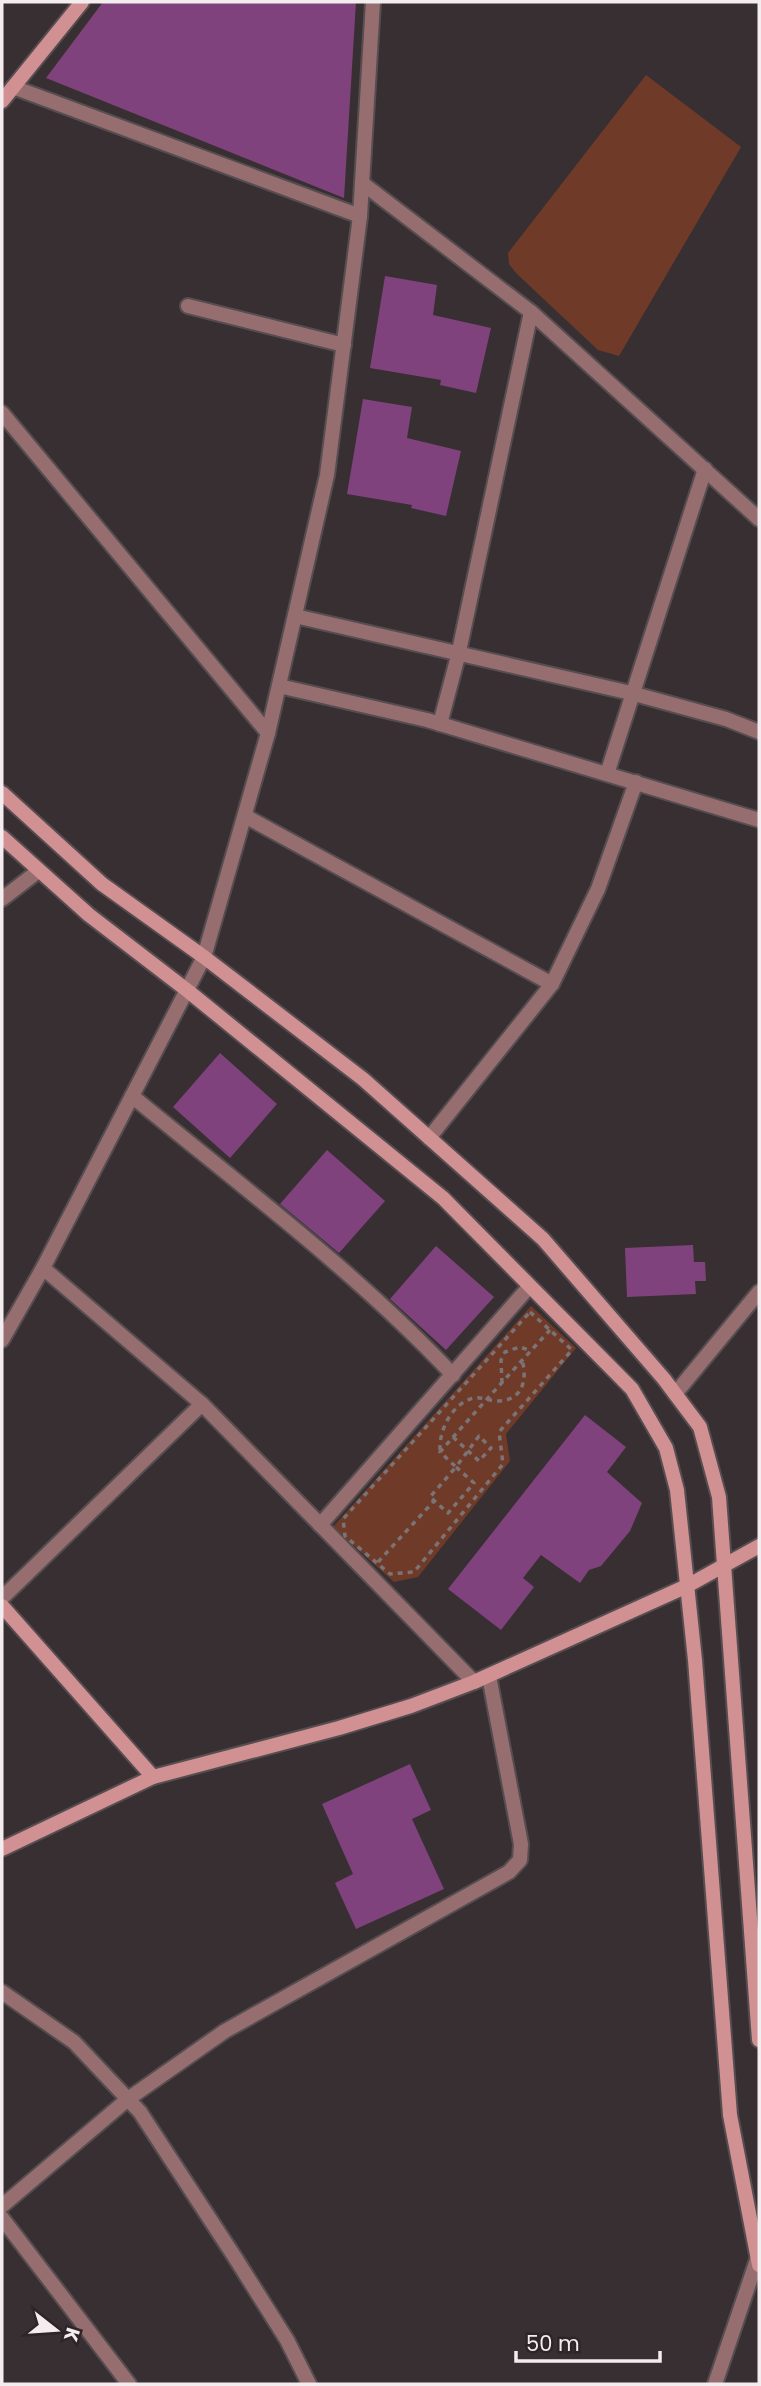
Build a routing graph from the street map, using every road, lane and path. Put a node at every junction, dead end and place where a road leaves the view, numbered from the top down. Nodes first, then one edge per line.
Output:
1 (82, 2) edge
2 (373, 2) edge
3 (5, 95) edge
4 (362, 183) junction
5 (360, 216) junction
6 (188, 306) dead end
7 (531, 312) junction
8 (344, 345) junction
9 (2, 413) edge
10 (705, 469) junction
11 (759, 519) edge
12 (295, 617) junction
13 (458, 656) junction
14 (279, 686) junction
15 (631, 693) junction
16 (440, 724) junction
17 (759, 732) edge
18 (268, 733) junction
19 (607, 774) junction
20 (636, 782) junction
21 (2, 793) edge
22 (244, 816) junction
23 (759, 820) edge
24 (2, 838) edge
25 (37, 872) junction
26 (2, 899) edge
27 (204, 957) junction
28 (552, 984) junction
29 (188, 991) junction
30 (132, 1096) junction
31 (429, 1138) junction
32 (43, 1268) junction
33 (529, 1287) junction
34 (759, 1292) edge
35 (550, 1330) junction
36 (2, 1340) edge
37 (531, 1351) junction
38 (522, 1360) junction
39 (453, 1375) junction
40 (502, 1383) junction
41 (676, 1394) junction
42 (487, 1399) junction
43 (202, 1404) junction
44 (453, 1437) junction
45 (467, 1451) junction
46 (440, 1452) junction
47 (456, 1467) junction
48 (434, 1501) junction
49 (320, 1525) junction
50 (759, 1546) edge
51 (377, 1563) junction
52 (722, 1566) junction
53 (687, 1586) junction
54 (2, 1598) edge
55 (2, 1606) edge
56 (489, 1676) junction
57 (474, 1682) junction
58 (153, 1777) junction
59 (2, 1849) edge
60 (2, 1992) edge
61 (759, 2040) edge
62 (128, 2099) junction
63 (2, 2206) edge
64 (2, 2218) edge
65 (758, 2260) edge
66 (129, 2384) edge
67 (309, 2384) edge
68 (715, 2384) edge

1 - 3 main road
2 - 4 street
3 - 5 street
4 - 5 street
4 - 7 street
5 - 8 street
6 - 8 street
7 - 10 street
7 - 13 street
8 - 12 street
9 - 18 street
10 - 11 street
10 - 15 street
12 - 13 street
12 - 14 street
13 - 15 street
13 - 16 street
14 - 16 street
14 - 18 street
15 - 17 street
15 - 19 street
16 - 19 street
18 - 22 street
19 - 20 street
20 - 23 street
20 - 28 street
21 - 27 main road
22 - 27 street
22 - 28 street
24 - 25 main road
25 - 26 street
25 - 29 main road
27 - 29 street
27 - 31 main road
28 - 31 street
29 - 30 street
29 - 33 main road
30 - 32 street
30 - 39 street
31 - 41 main road
32 - 36 street
32 - 43 street
33 - 39 street
33 - 53 main road
34 - 41 street
35 - 37 path
35 - 51 path
35 - 51 path
37 - 38 path
37 - 40 path
38 - 40 path
38 - 42 path
39 - 49 street
40 - 42 path
41 - 52 main road
42 - 44 path
42 - 46 path
43 - 49 street
43 - 54 street
44 - 45 path
44 - 46 path
45 - 45 path
45 - 47 path
46 - 47 path
47 - 48 path
47 - 48 path
48 - 51 path
49 - 57 street
50 - 52 main road
52 - 53 main road
52 - 61 main road
53 - 56 main road
53 - 65 main road
55 - 58 main road
56 - 57 main road
56 - 62 street
57 - 58 main road
58 - 59 main road
60 - 62 street
62 - 63 street
62 - 67 street
64 - 66 street
65 - 68 street

